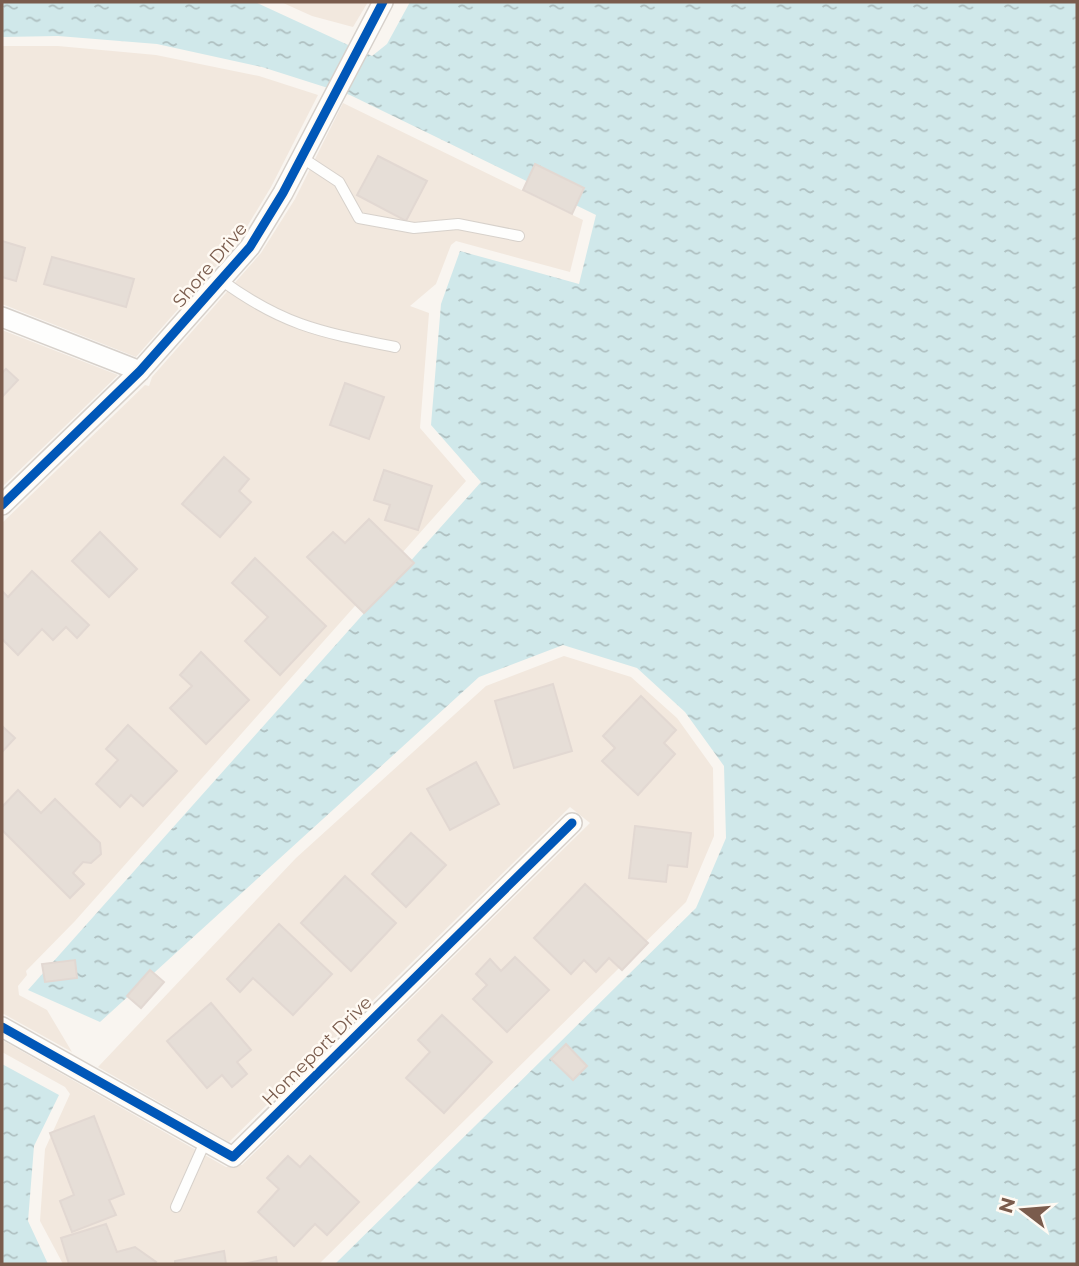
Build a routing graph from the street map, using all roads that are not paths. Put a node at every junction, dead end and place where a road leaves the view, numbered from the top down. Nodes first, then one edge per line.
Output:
1 (383, 2) edge
2 (301, 156) junction
3 (519, 236) dead end
4 (221, 280) junction
5 (2, 317) edge
6 (396, 347) dead end
7 (141, 371) junction
8 (2, 505) edge
9 (572, 823) dead end
10 (2, 1027) edge
11 (205, 1142) junction
12 (176, 1207) dead end

1 - 2 street, Shore Drive
2 - 3 lane
2 - 4 street, Shore Drive
4 - 6 lane
4 - 7 street, Shore Drive
5 - 7 street
7 - 8 street, Shore Drive
9 - 11 street, Homeport Drive
10 - 11 street, Homeport Drive
11 - 12 lane

